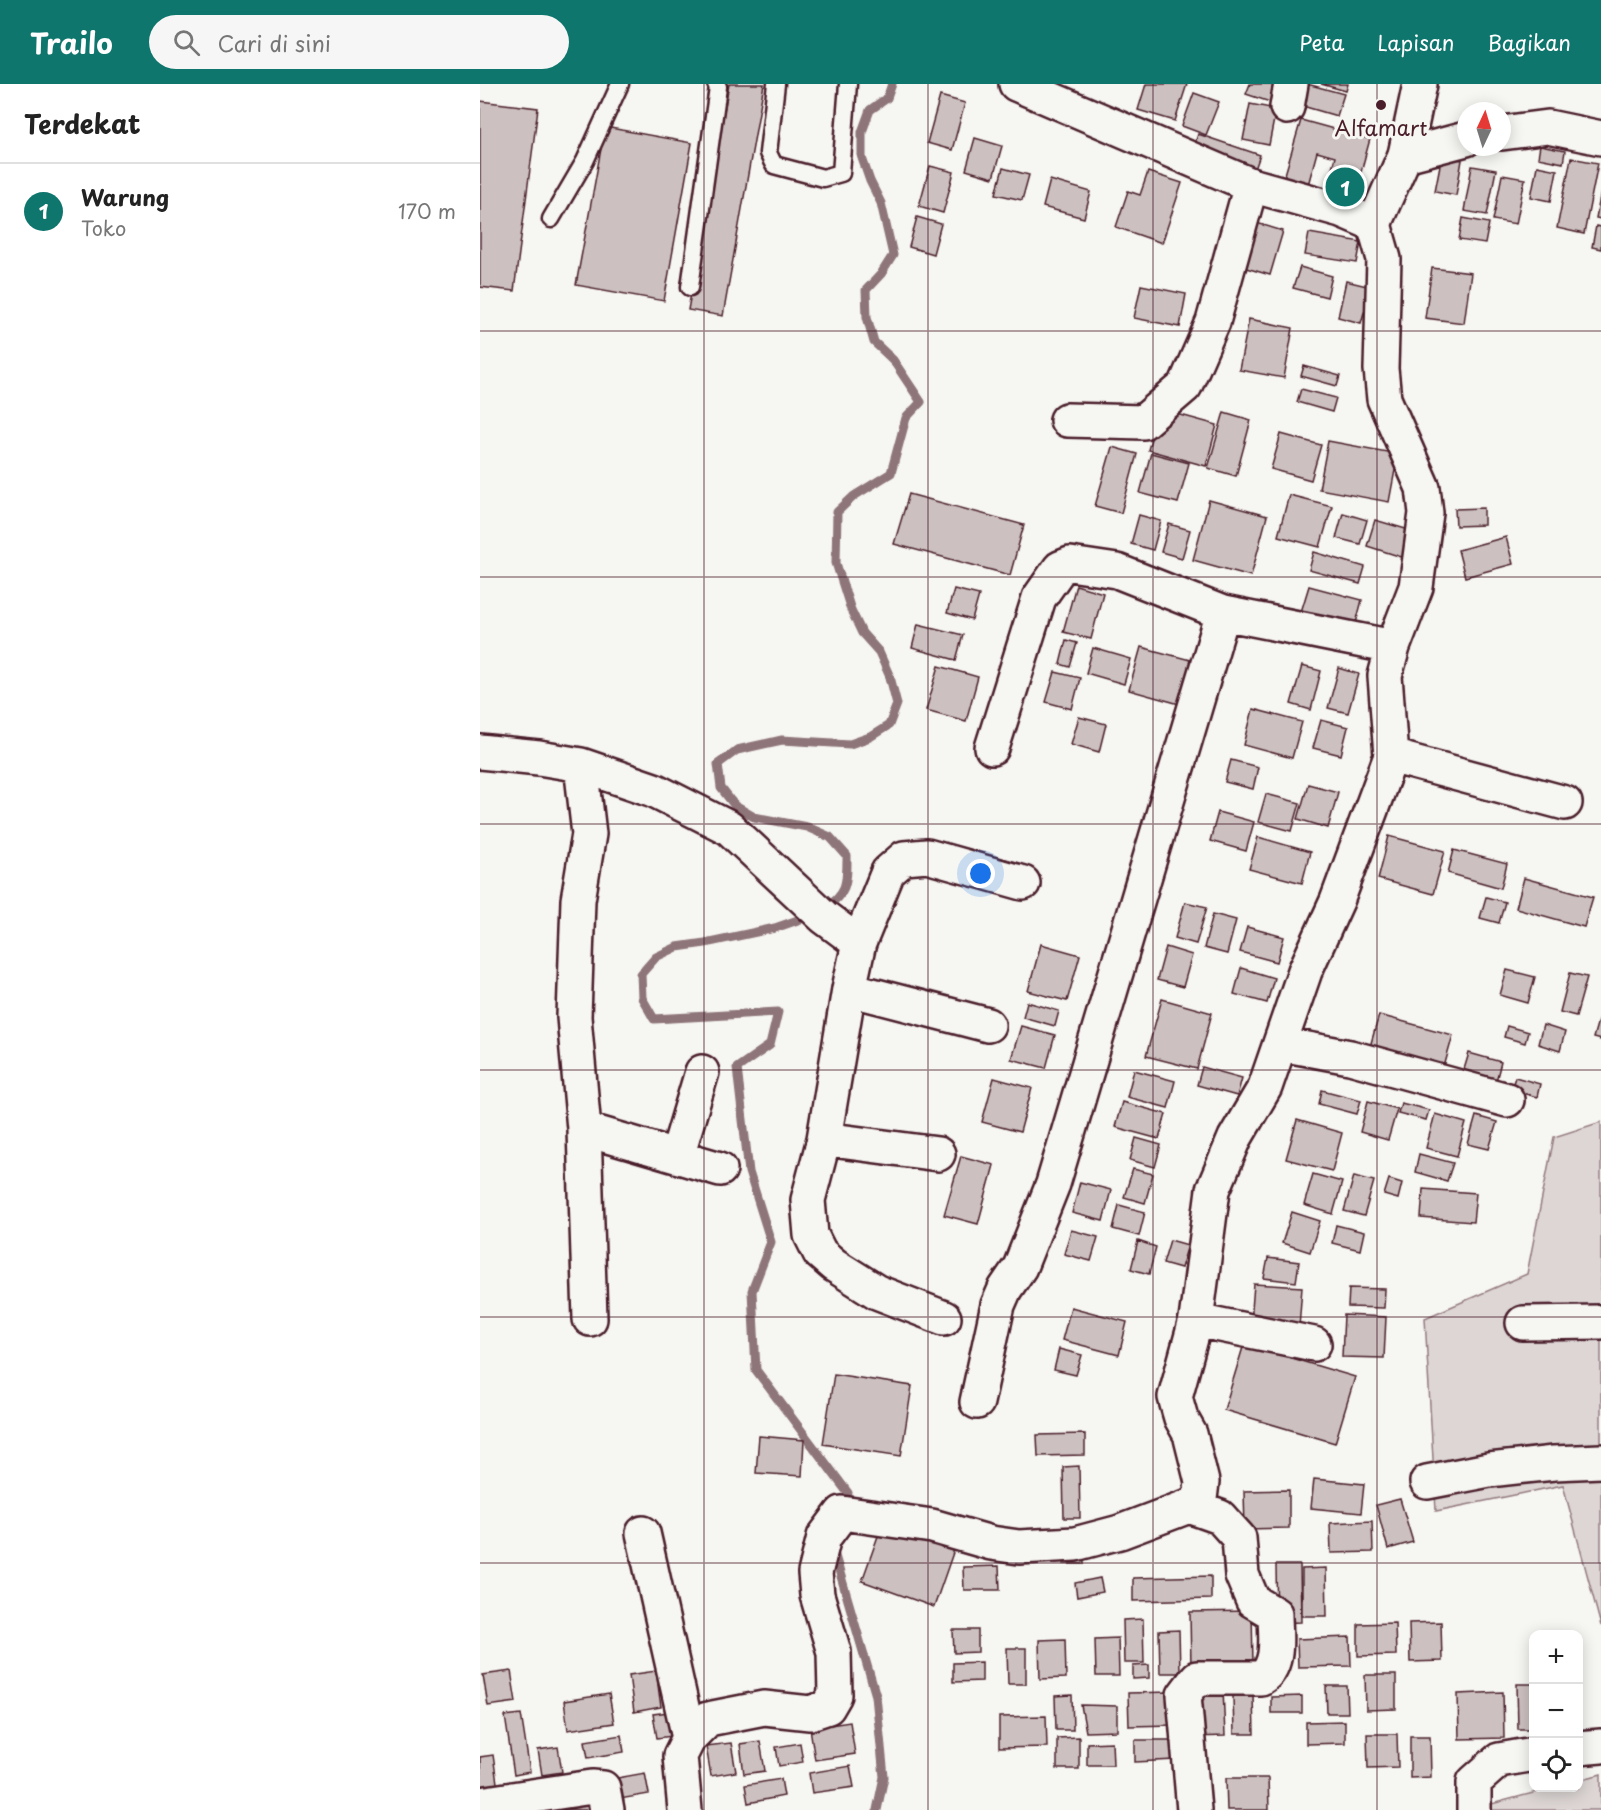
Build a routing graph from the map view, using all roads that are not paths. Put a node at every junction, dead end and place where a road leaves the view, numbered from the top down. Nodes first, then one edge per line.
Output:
1 (620, 84) edge
2 (716, 84) edge
3 (776, 84) edge
4 (848, 84) edge
5 (1016, 84) edge
6 (1420, 84) edge
7 (1511, 132) edge
8 (1601, 138) edge
9 (1457, 141) edge
10 (1405, 155) junction
11 (1251, 185) junction
12 (551, 219) dead end
13 (1374, 224) junction
14 (690, 287) dead end
15 (1067, 420) dead end
16 (1223, 613) junction
17 (1393, 647) junction
18 (992, 748) dead end
19 (480, 752) edge
20 (1391, 756) junction
21 (581, 765) junction
22 (1565, 803) dead end
23 (1023, 883) dead end
24 (860, 943) junction
25 (849, 989) junction
26 (988, 1025) dead end
27 (1281, 1044) junction
28 (702, 1072) dead end
29 (1507, 1100) dead end
30 (584, 1129) junction
31 (824, 1139) junction
32 (938, 1154) dead end
33 (677, 1156) junction
34 (720, 1169) dead end
35 (944, 1318) dead end
36 (590, 1319) dead end
37 (1196, 1320) junction
38 (1601, 1322) edge
39 (1523, 1323) dead end
40 (1314, 1344) dead end
41 (977, 1402) dead end
42 (1601, 1461) edge
43 (1427, 1482) dead end
44 (1189, 1506) junction
45 (643, 1533) dead end
46 (689, 1738) junction
47 (1601, 1746) edge
48 (1583, 1748) edge
49 (1529, 1755) edge
50 (480, 1804) edge
51 (607, 1810) edge
52 (686, 1810) edge
53 (1194, 1810) edge
54 (1474, 1810) edge

1 - 12 lane
2 - 14 lane
3 - 4 lane
5 - 11 street
6 - 10 street
7 - 8 street
9 - 10 street
10 - 13 street
11 - 13 street
11 - 15 street
13 - 17 street
16 - 17 street
16 - 18 street
16 - 41 street
17 - 20 street
19 - 21 street
20 - 22 street
20 - 27 street
21 - 24 street
21 - 30 street
23 - 24 street
24 - 25 street
25 - 26 street
25 - 31 street
27 - 29 street
27 - 37 street
28 - 33 street
30 - 33 street
30 - 36 street
31 - 32 street
31 - 35 street
33 - 34 street
37 - 40 street
37 - 44 street
38 - 39 street
42 - 43 street
44 - 46 street
44 - 53 street
45 - 46 street
46 - 52 street
47 - 48 street
49 - 54 street
50 - 51 street

